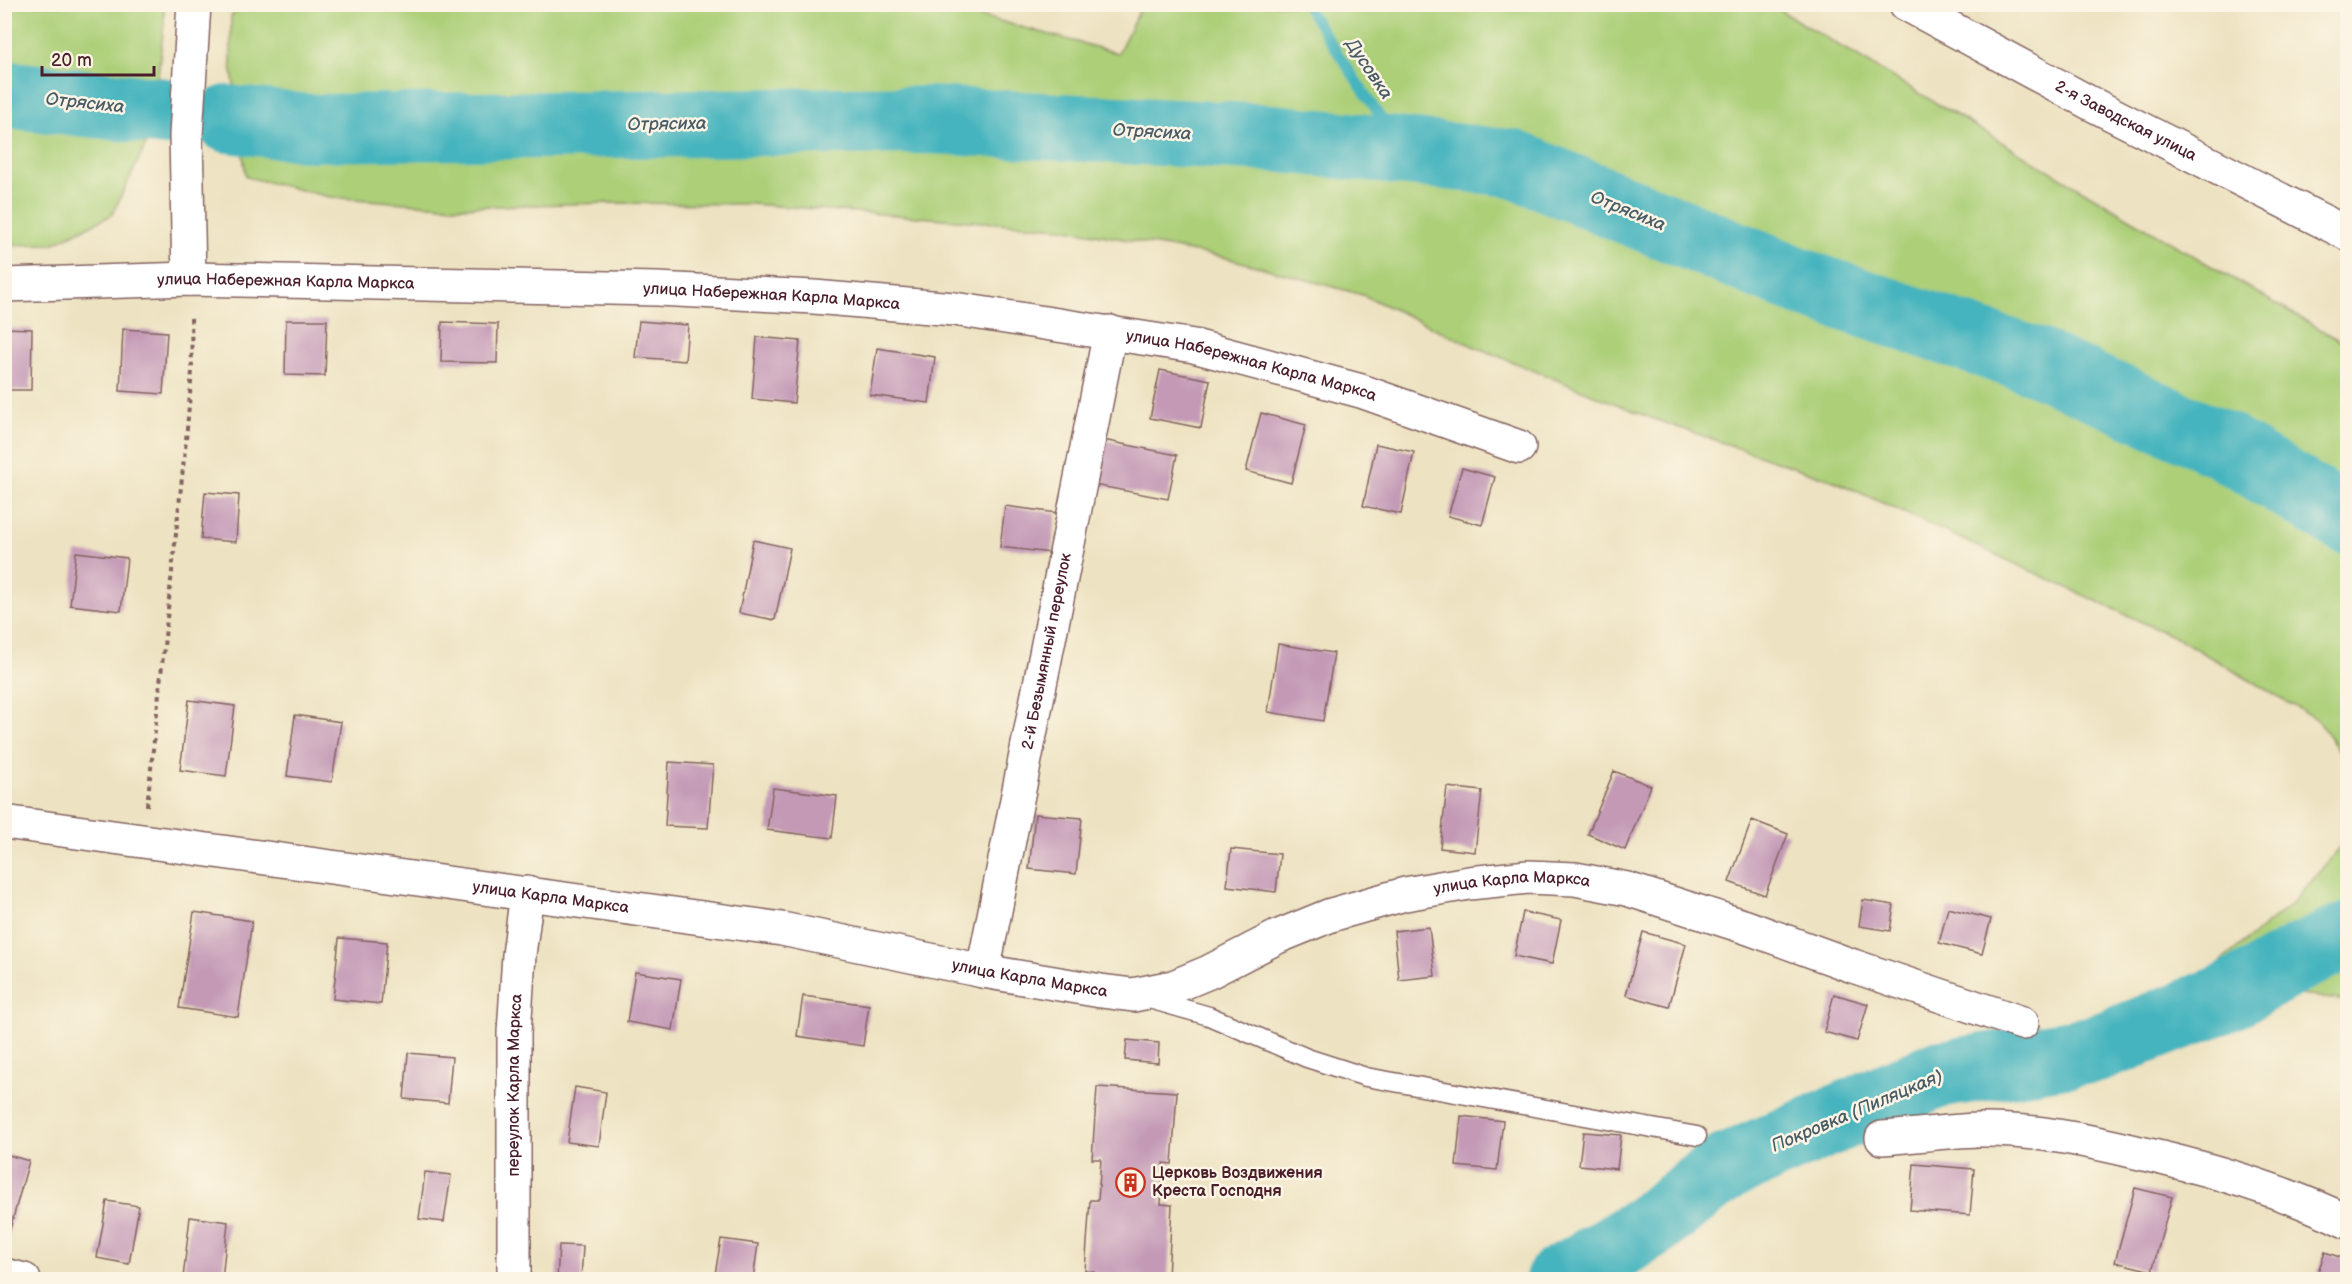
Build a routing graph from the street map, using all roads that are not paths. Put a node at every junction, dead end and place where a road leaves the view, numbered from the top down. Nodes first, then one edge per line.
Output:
1 (194, 4) edge
2 (1906, 4) edge
3 (2348, 234) edge
4 (189, 279) junction
5 (4, 285) edge
6 (1110, 332) junction
7 (1519, 447) dead end
8 (4, 822) edge
9 (527, 893) junction
10 (983, 971) junction
11 (1133, 995) junction
12 (2022, 1023) dead end
13 (1697, 1136) dead end
14 (1882, 1138) dead end
15 (2348, 1222) edge
16 (4, 1275) edge
17 (24, 1280) edge
18 (514, 1280) edge

1 - 4 street
2 - 3 street, 2-я Заводская улица
4 - 5 street, улица Набережная Карла Маркса
4 - 6 street, улица Набережная Карла Маркса
6 - 7 street, улица Набережная Карла Маркса
6 - 10 street, 2-й Безымянный переулок
8 - 9 street, улица Карла Маркса
9 - 10 street, улица Карла Маркса
9 - 18 street, переулок Карла Маркса
10 - 11 street, улица Карла Маркса
11 - 12 street, улица Карла Маркса
11 - 13 lane
14 - 15 street
16 - 17 street

